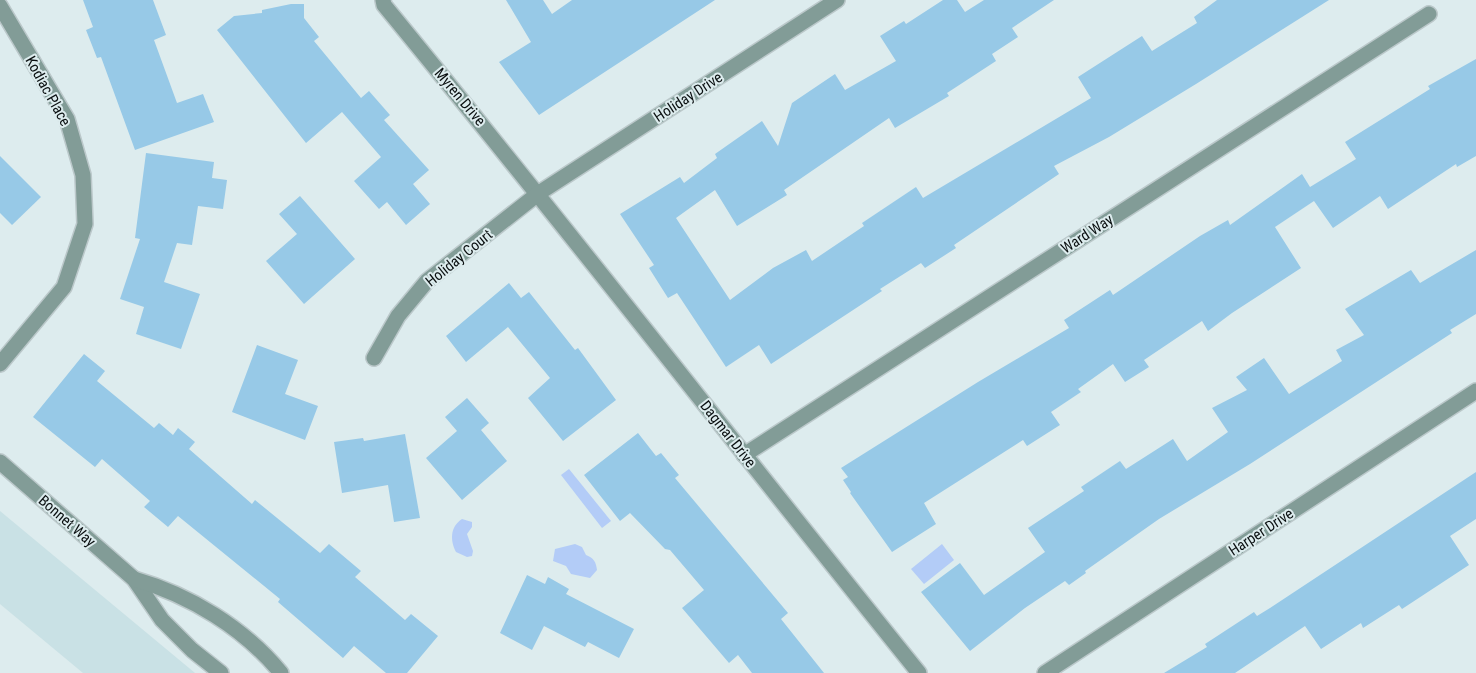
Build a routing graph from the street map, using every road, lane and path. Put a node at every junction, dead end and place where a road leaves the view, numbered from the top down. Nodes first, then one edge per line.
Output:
1 (383, 0) edge
2 (837, 0) edge
3 (0, 6) edge
4 (1429, 14) dead end
5 (539, 193) junction
6 (374, 358) dead end
7 (0, 364) edge
8 (1476, 391) edge
9 (744, 455) junction
10 (0, 462) edge
11 (134, 579) junction
12 (221, 673) edge
13 (281, 673) edge
14 (919, 673) edge
15 (1045, 673) edge

1 - 5 street, Myren Drive
2 - 5 street, Holiday Drive
3 - 7 street, Kodiac Place
4 - 9 street, Ward Way
5 - 6 street, Holiday Court
5 - 9 street, Dagmar Drive
8 - 15 street, Harper Drive
9 - 14 street, Dagmar Drive
10 - 11 street, Bonnet Way
11 - 12 street, Bonnet Way
11 - 13 street, Bonnet Way

